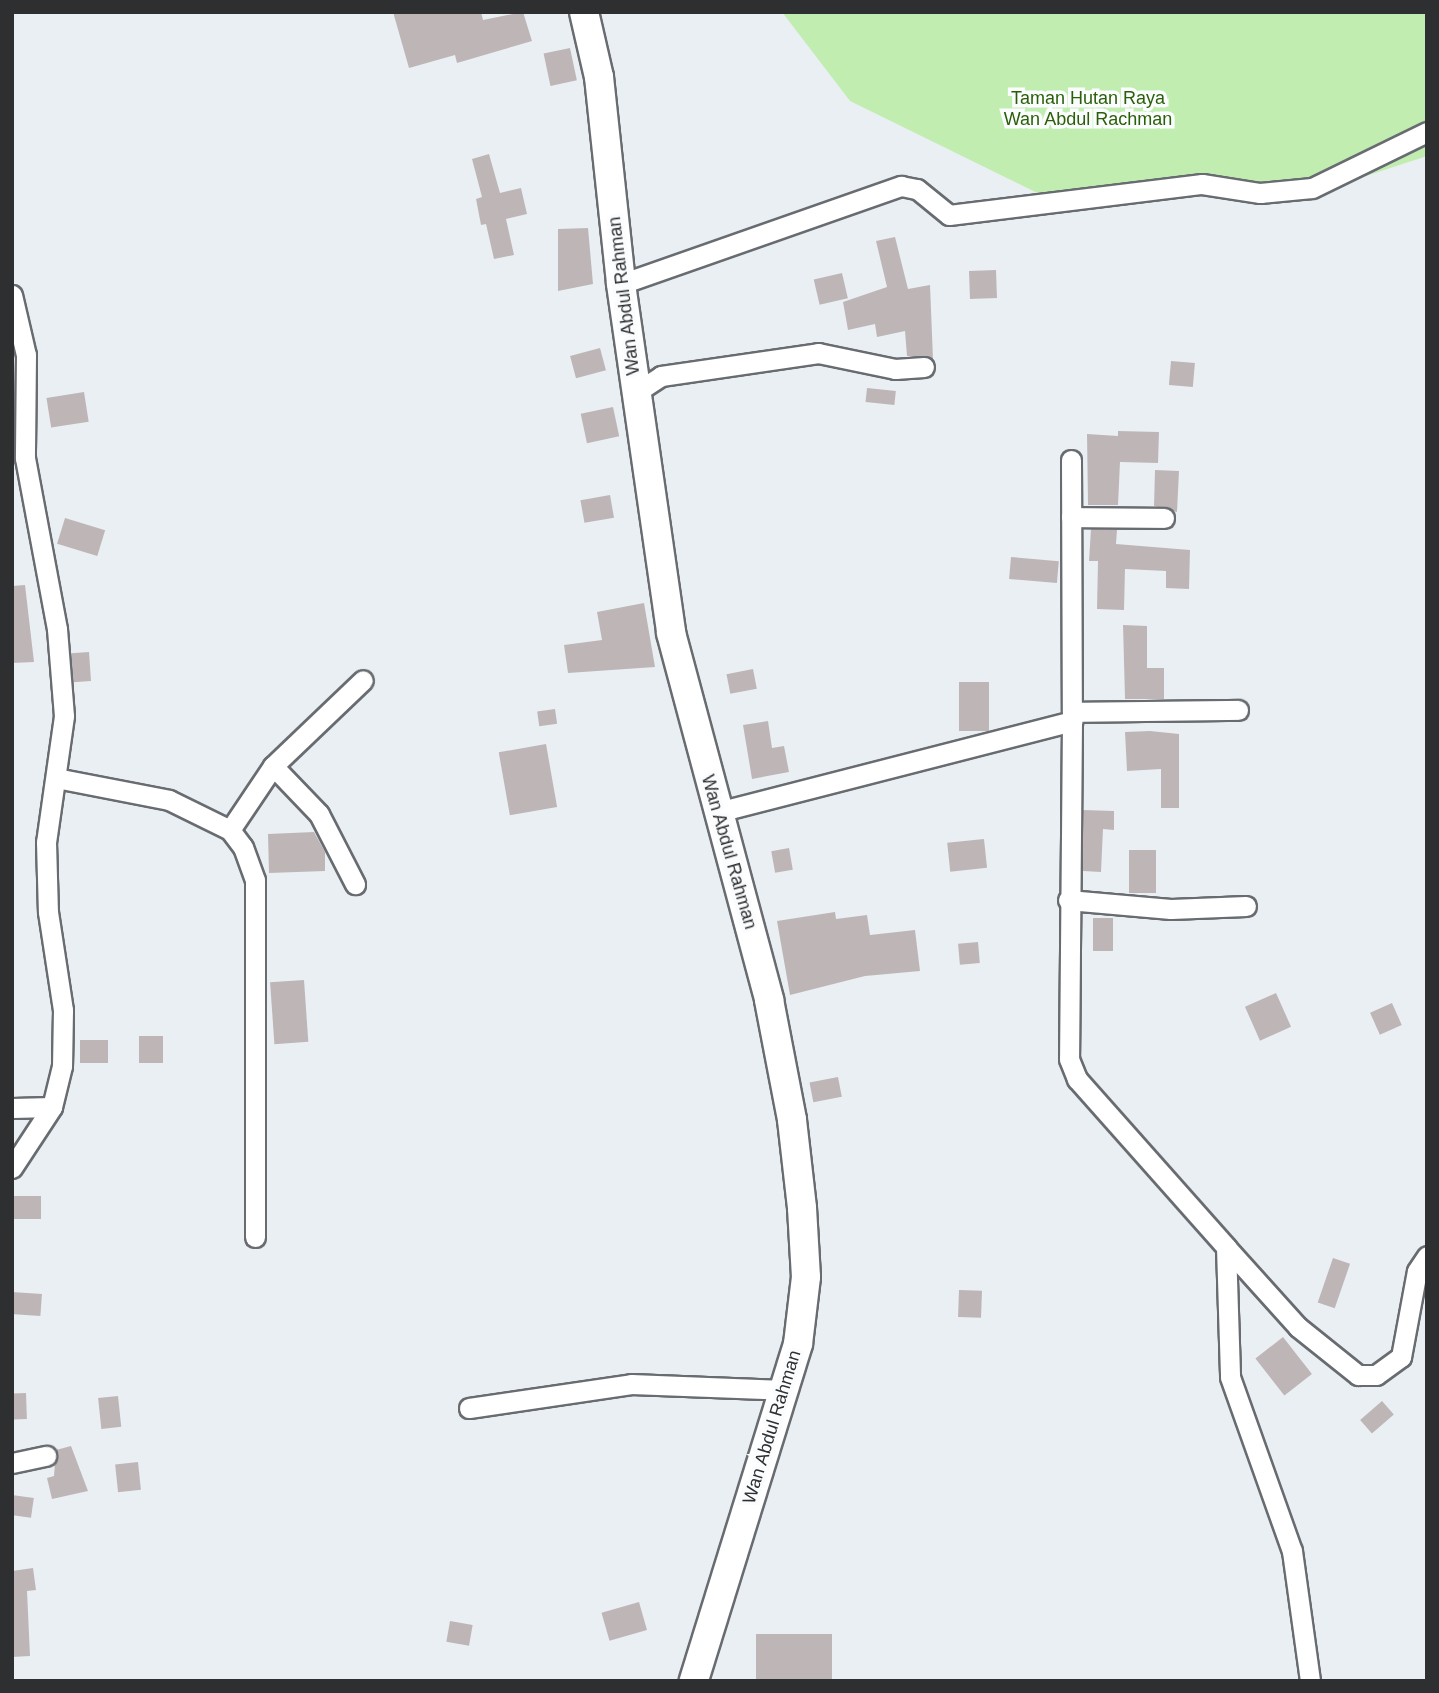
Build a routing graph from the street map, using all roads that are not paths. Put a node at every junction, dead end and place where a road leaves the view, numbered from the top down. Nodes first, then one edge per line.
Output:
1 (584, 12) edge
2 (1427, 132) edge
3 (621, 284) junction
4 (12, 295) edge
5 (924, 367) dead end
6 (635, 393) junction
7 (1071, 460) dead end
8 (1071, 517) junction
9 (1164, 518) dead end
10 (363, 680) dead end
11 (1238, 710) dead end
12 (1072, 716) junction
13 (273, 766) junction
14 (56, 778) junction
15 (718, 812) junction
16 (230, 830) junction
17 (355, 884) dead end
18 (1068, 900) junction
19 (1246, 906) dead end
20 (52, 1107) junction
21 (12, 1108) edge
22 (12, 1167) edge
23 (255, 1237) dead end
24 (1226, 1247) junction
25 (1427, 1256) edge
26 (784, 1390) junction
27 (469, 1408) dead end
28 (46, 1457) dead end
29 (12, 1463) edge
30 (694, 1681) edge
31 (1310, 1681) edge

1 - 3 street, Wan Abdul Rahman
2 - 3 street
3 - 6 street, Wan Abdul Rahman
4 - 14 street
5 - 6 street
6 - 15 street, Wan Abdul Rahman
7 - 8 street
8 - 9 street
8 - 12 street
10 - 13 street
11 - 12 street
12 - 15 street
12 - 18 street
13 - 16 street
13 - 17 street
14 - 16 street
14 - 20 street
15 - 26 street, Wan Abdul Rahman
16 - 23 street
18 - 19 street
18 - 24 street
20 - 21 street
20 - 22 street
24 - 25 street
24 - 31 street
26 - 27 street
26 - 30 street, Wan Abdul Rahman
28 - 29 street

